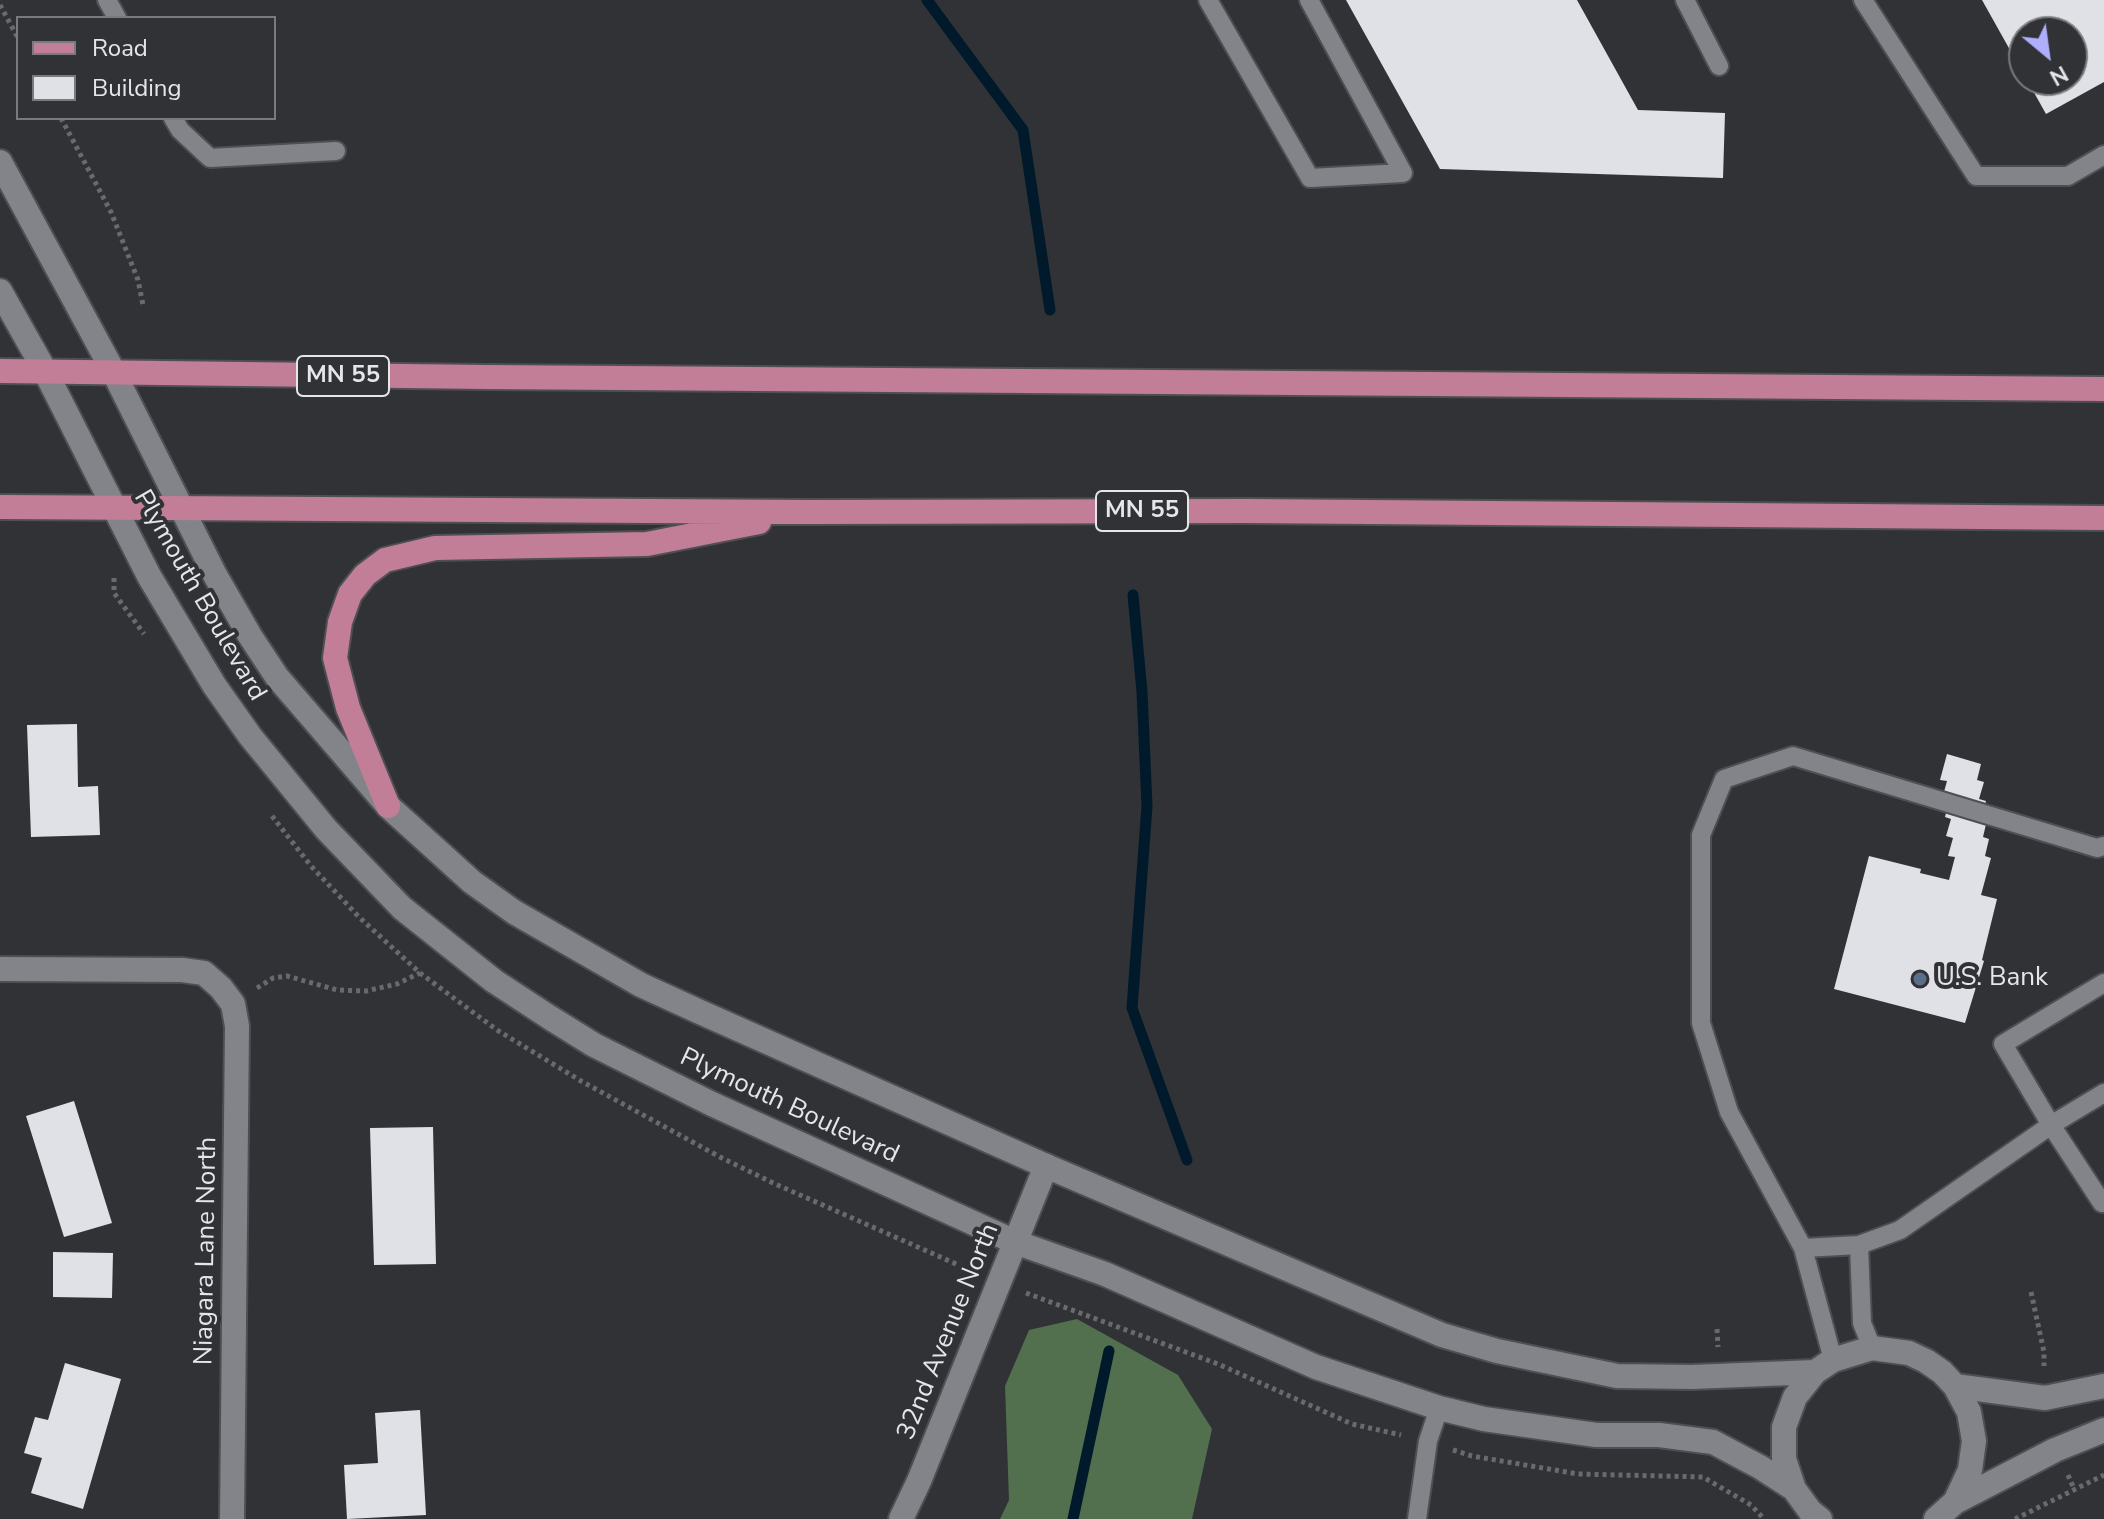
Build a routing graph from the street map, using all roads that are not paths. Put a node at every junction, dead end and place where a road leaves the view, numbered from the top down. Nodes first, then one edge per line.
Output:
1 (1208, 0) edge
2 (1309, 0) edge
3 (1685, 0) edge
4 (1863, 0) edge
5 (1719, 66) dead end
6 (174, 120) edge
7 (336, 151) dead end
8 (2104, 155) edge
9 (0, 162) edge
10 (0, 291) edge
11 (0, 371) edge
12 (45, 371) junction
13 (113, 371) junction
14 (2104, 389) edge
15 (0, 507) edge
16 (179, 507) junction
17 (115, 509) junction
18 (811, 512) junction
19 (2104, 518) edge
20 (388, 806) junction
21 (2104, 846) edge
22 (0, 969) edge
23 (2104, 983) edge
24 (2104, 1093) edge
25 (2051, 1125) junction
26 (1046, 1166) junction
27 (2104, 1202) edge
28 (1015, 1242) junction
29 (1859, 1245) junction
30 (1803, 1248) junction
31 (1872, 1348) junction
32 (1824, 1366) junction
33 (1955, 1386) junction
34 (2104, 1386) edge
35 (1439, 1408) junction
36 (2104, 1430) edge
37 (1794, 1489) junction
38 (1942, 1514) edge
39 (232, 1519) edge
40 (901, 1519) edge
41 (1417, 1519) edge
42 (1820, 1519) edge

1 - 2 lane
3 - 5 lane
4 - 8 lane
6 - 7 lane
9 - 13 street
10 - 12 street
11 - 12 main road, MN 55
12 - 13 main road, MN 55
12 - 17 street, Plymouth Boulevard
13 - 14 main road, MN 55
13 - 16 street, Plymouth Boulevard
15 - 17 main road, MN 55
16 - 17 main road, MN 55
16 - 18 main road, MN 55
16 - 20 street, Plymouth Boulevard
17 - 28 street, Plymouth Boulevard
18 - 19 main road, MN 55
18 - 20 main road
20 - 26 street, Plymouth Boulevard
21 - 30 lane
22 - 39 street, Niagara Lane North
23 - 25 lane
24 - 25 lane
25 - 27 lane
25 - 29 lane
26 - 28 street, 32nd Avenue North
26 - 32 street, Plymouth Boulevard
28 - 35 street, Plymouth Boulevard
28 - 40 street, 32nd Avenue North
29 - 30 lane
29 - 31 lane
30 - 32 lane
31 - 32 street, Plymouth Boulevard
31 - 33 street
32 - 37 street
33 - 34 street
33 - 38 street
35 - 37 street, Plymouth Boulevard
35 - 41 lane
36 - 38 street
37 - 42 street

